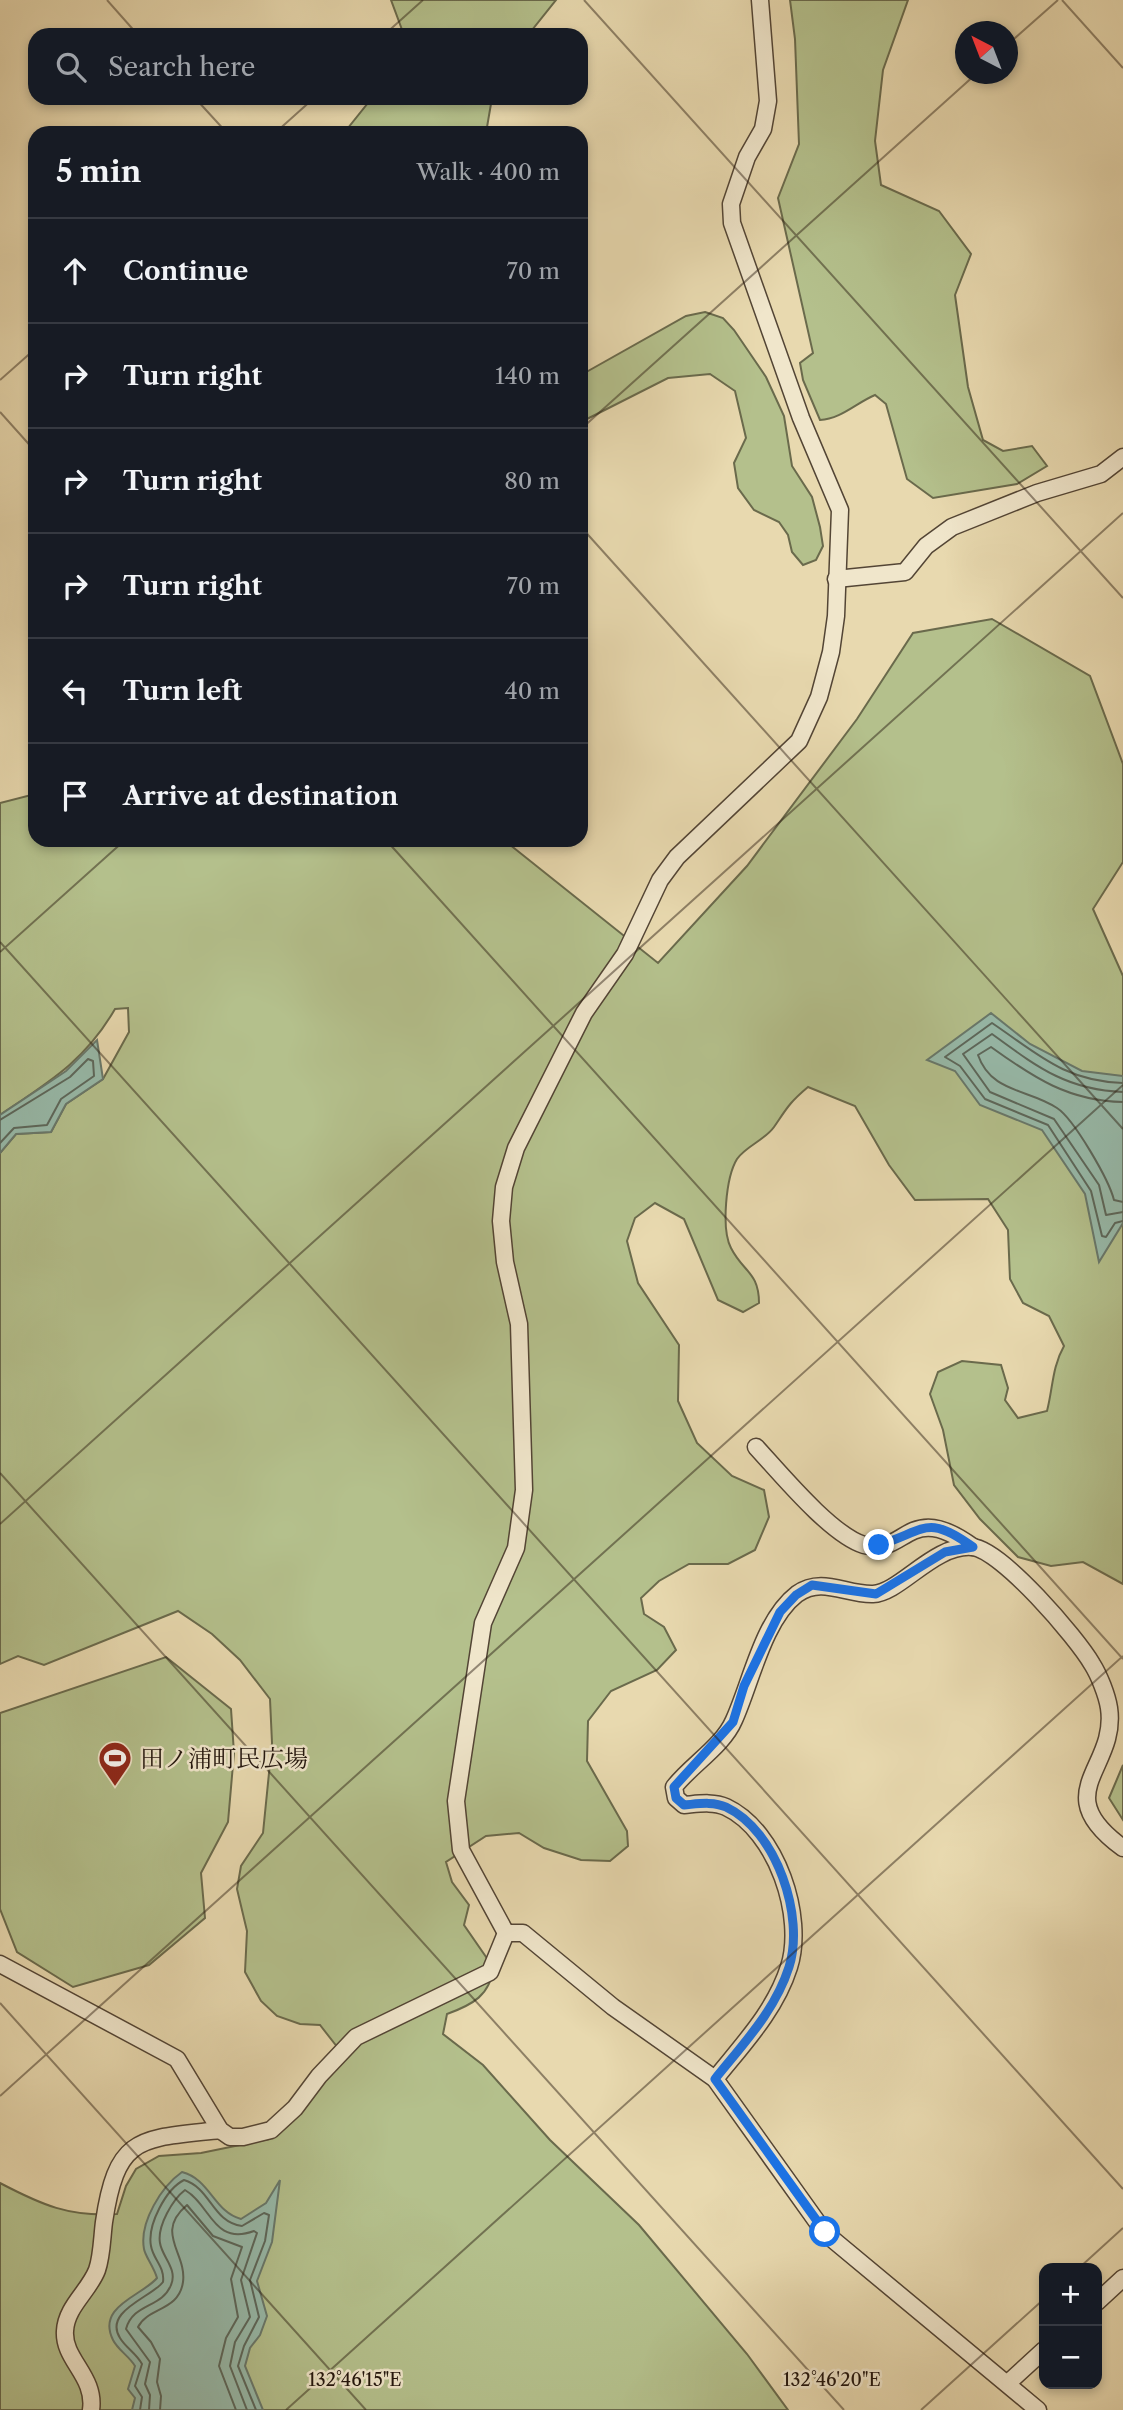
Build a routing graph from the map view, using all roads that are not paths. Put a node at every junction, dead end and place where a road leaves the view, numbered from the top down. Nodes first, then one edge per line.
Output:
1 (760, 0) edge
2 (1123, 457) edge
3 (836, 579) junction
4 (756, 1447) dead end
5 (973, 1547) junction
6 (1123, 1848) edge
7 (506, 1933) junction
8 (0, 1964) edge
9 (715, 2079) junction
10 (220, 2130) junction
11 (1123, 2278) edge
12 (1102, 2297) edge
13 (1039, 2355) edge
14 (1008, 2383) junction
15 (91, 2410) edge
16 (1038, 2410) edge

1 - 3 street
2 - 3 street
3 - 7 street
4 - 5 street
5 - 6 street
5 - 9 street
7 - 9 street
7 - 10 street
8 - 10 street
9 - 14 street
10 - 15 street
11 - 12 street
13 - 14 street
14 - 16 street

